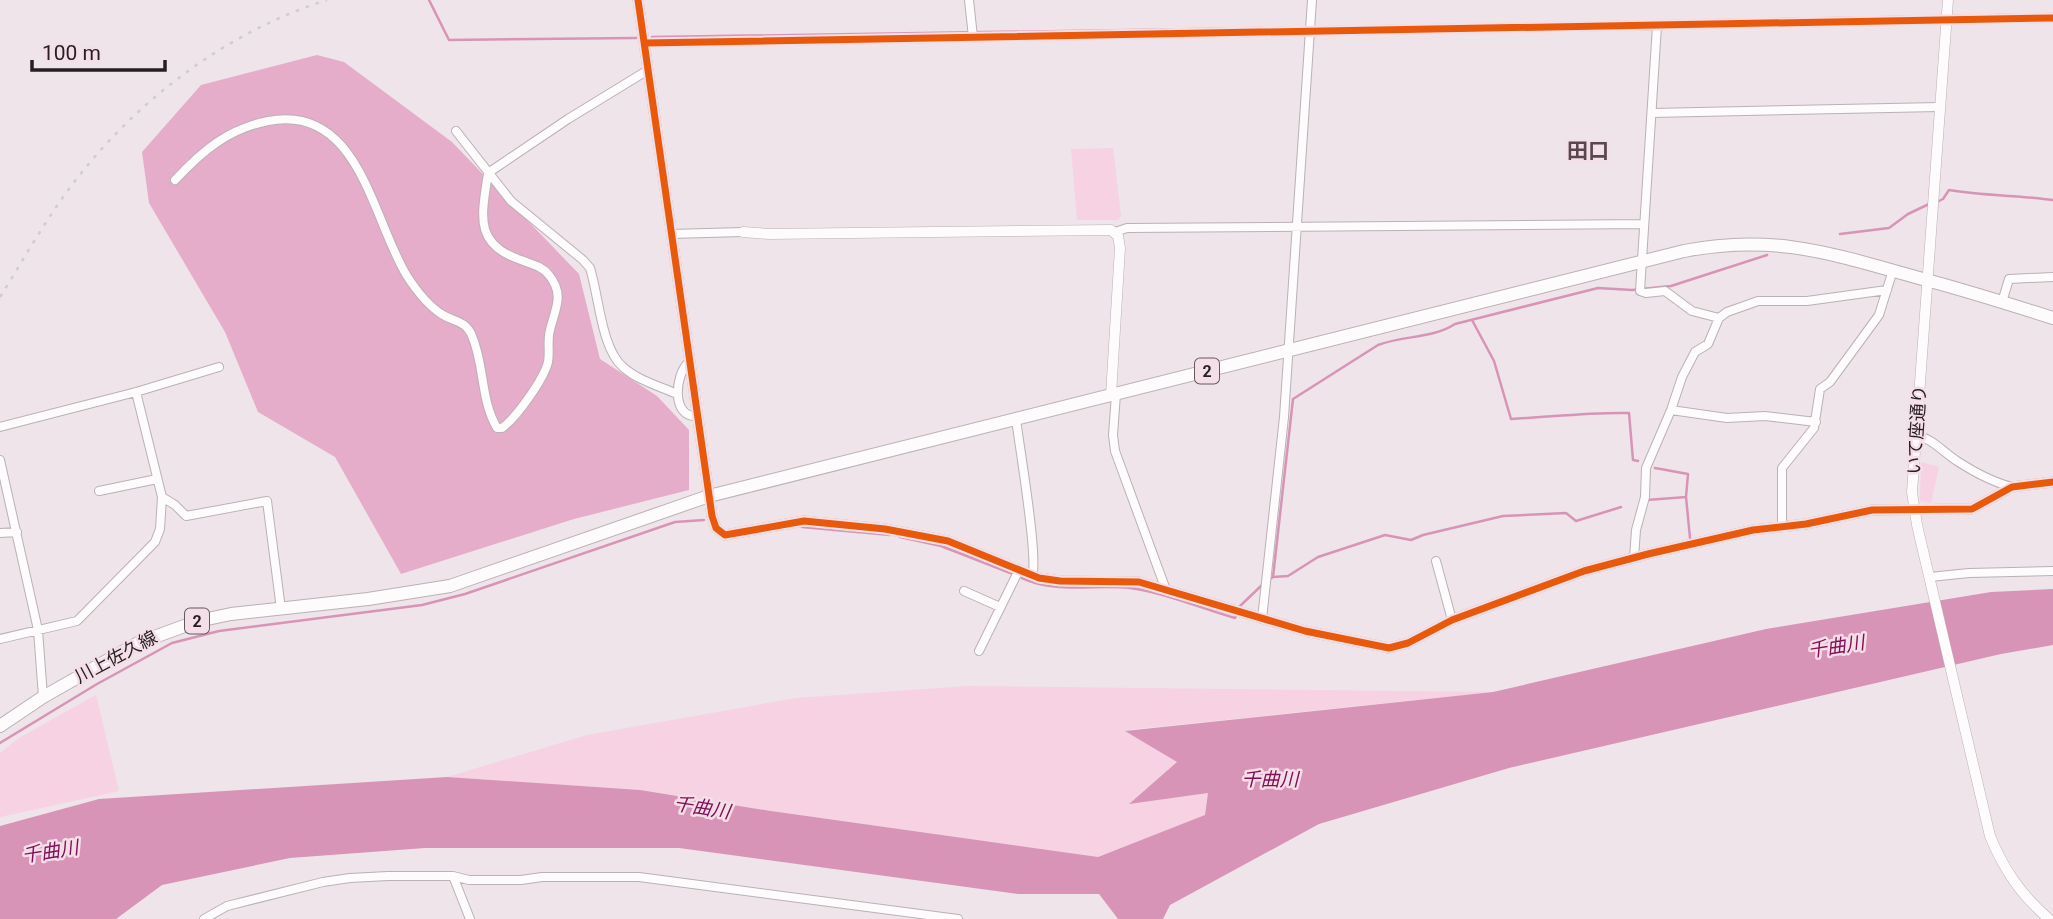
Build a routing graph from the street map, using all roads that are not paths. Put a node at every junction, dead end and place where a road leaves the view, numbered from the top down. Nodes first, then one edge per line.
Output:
1 (638, 0) edge
2 (969, 0) edge
3 (1312, 0) edge
4 (1948, 0) edge
5 (2053, 18) edge
6 (1946, 22) junction
7 (1657, 26) junction
8 (1310, 32) junction
9 (973, 34) junction
10 (645, 43) junction
11 (648, 70) junction
12 (1939, 107) junction
13 (1652, 113) junction
14 (456, 131) dead end
15 (488, 173) junction
16 (175, 180) dead end
17 (1644, 223) junction
18 (1297, 227) junction
19 (743, 232) joint
20 (1115, 232) junction
21 (671, 234) junction
22 (1642, 261) junction
23 (1893, 270) junction
24 (2053, 277) edge
25 (1930, 281) junction
26 (1887, 290) junction
27 (2002, 302) junction
28 (1719, 318) junction
29 (2053, 318) edge
30 (1288, 350) junction
31 (688, 363) junction
32 (219, 367) dead end
33 (136, 392) junction
34 (677, 394) junction
35 (1113, 394) junction
36 (1671, 410) junction
37 (697, 416) junction
38 (1016, 419) junction
39 (1816, 422) junction
40 (0, 427) edge
41 (1915, 435) junction
42 (0, 460) edge
43 (157, 479) junction
44 (2053, 482) edge
45 (2011, 487) junction
46 (99, 491) dead end
47 (709, 496) junction
48 (162, 497) junction
49 (1914, 508) junction
50 (1782, 526) junction
51 (17, 532) junction
52 (0, 533) edge
53 (1634, 558) junction
54 (1436, 561) dead end
55 (1019, 570) junction
56 (2053, 571) edge
57 (1032, 576) junction
58 (1931, 582) junction
59 (1166, 590) junction
60 (964, 591) dead end
61 (1000, 607) junction
62 (281, 609) junction
63 (1262, 620) junction
64 (1452, 620) junction
65 (38, 630) junction
66 (0, 639) edge
67 (979, 651) dead end
68 (43, 697) junction
69 (0, 726) edge
70 (453, 876) junction
71 (204, 919) edge
72 (470, 919) edge
73 (958, 919) edge
74 (2049, 919) edge

1 - 10 street
2 - 9 street
3 - 8 street
4 - 6 street, いて座通り
5 - 6 street
6 - 7 street
6 - 12 street, いて座通り
7 - 8 street
7 - 13 street
8 - 9 street
8 - 18 street
9 - 10 street
10 - 11 street
11 - 15 street
11 - 21 street
12 - 13 street
12 - 25 street, いて座通り
13 - 17 street
14 - 15 street
15 - 16 street
15 - 34 street
17 - 18 street
17 - 22 street
18 - 20 street
18 - 30 street
19 - 20 street
19 - 21 street
20 - 35 street
21 - 31 street
22 - 23 main road, 2
22 - 28 street
22 - 30 main road, 2
23 - 25 main road, 2
23 - 26 street
24 - 27 street
25 - 27 main road, 2
25 - 41 street, いて座通り
26 - 28 street
26 - 39 street
27 - 29 main road, 2
28 - 36 street
30 - 35 main road, 2
30 - 63 street
31 - 34 street
31 - 37 street
32 - 33 street
33 - 40 street
33 - 43 street
34 - 37 street
35 - 38 main road, 2
35 - 59 street
36 - 39 street
36 - 53 street
37 - 47 street
38 - 47 main road, 2
38 - 57 street
39 - 50 street
41 - 45 street
41 - 49 street, いて座通り
42 - 51 street
43 - 46 street
43 - 48 street
44 - 45 street
45 - 49 street
47 - 55 street
47 - 62 main road, 川上佐久線 / 2
48 - 62 street
48 - 65 street
49 - 50 street
49 - 58 street, いて座通り
50 - 53 street
51 - 52 street
51 - 65 street
53 - 64 street
54 - 64 street
55 - 57 street
55 - 61 street
56 - 58 street
57 - 59 street
58 - 74 street, いて座通り
59 - 63 street
60 - 61 street
61 - 67 street
62 - 68 main road, 川上佐久線 / 2
63 - 64 street
65 - 66 street
65 - 68 street
68 - 69 main road, 川上佐久線 / 2
70 - 71 street
70 - 72 street
70 - 73 street

